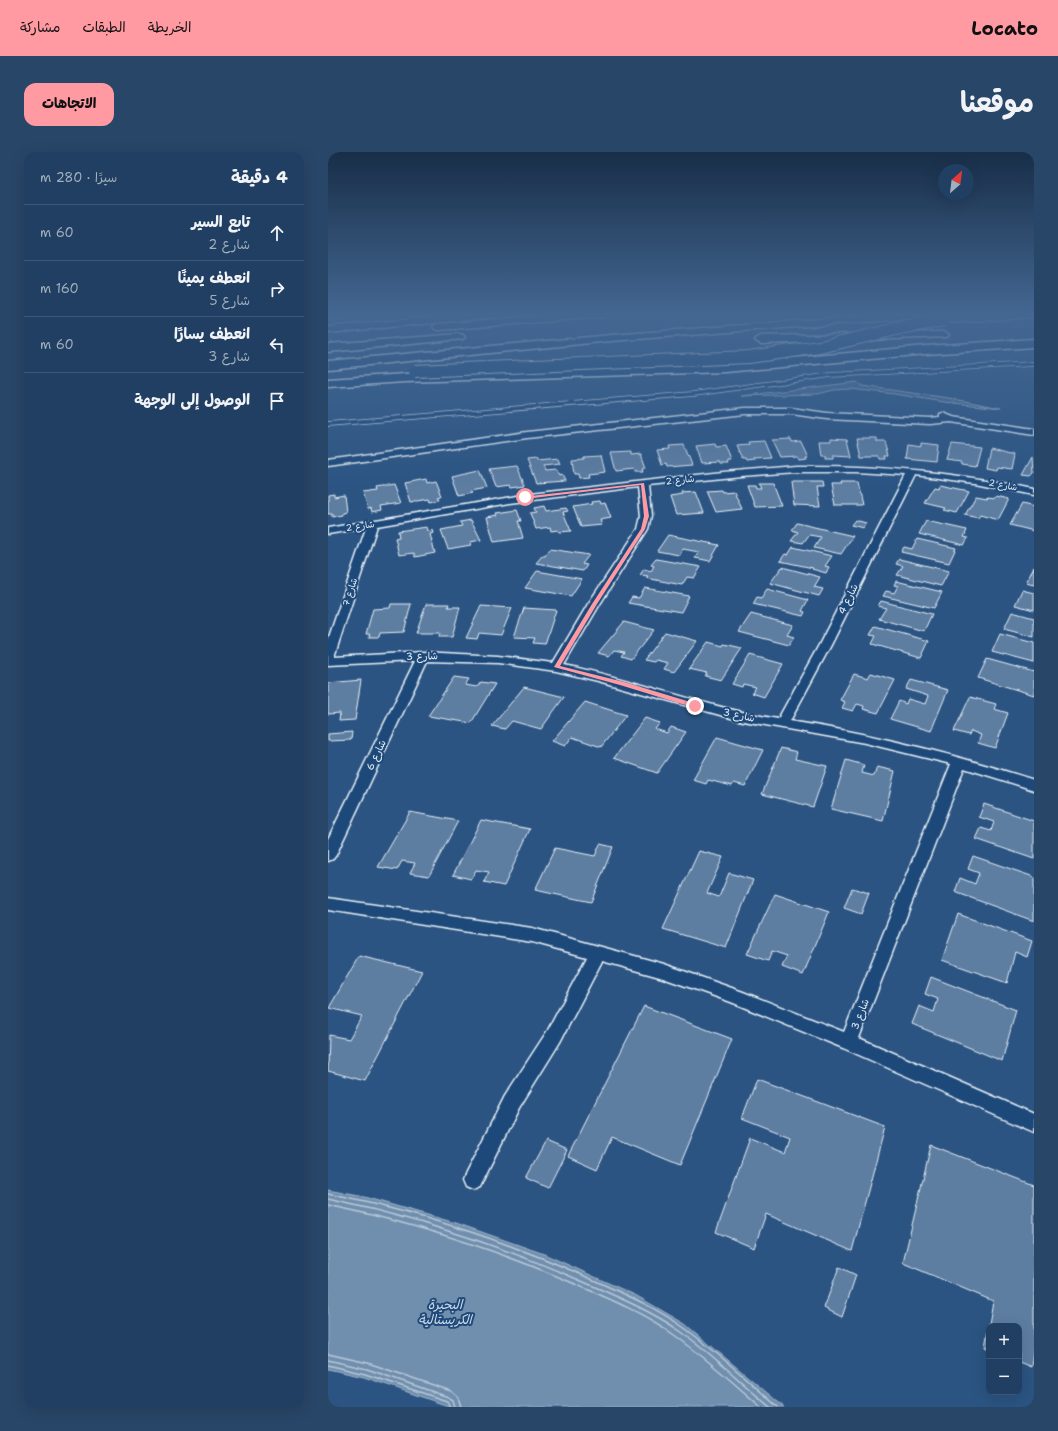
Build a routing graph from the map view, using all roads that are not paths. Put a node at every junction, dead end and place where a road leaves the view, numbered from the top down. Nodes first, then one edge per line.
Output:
1 (396, 373) edge
2 (579, 373) edge
3 (876, 373) edge
4 (328, 378) edge
5 (328, 383) edge
6 (844, 408) dead end
7 (791, 411) junction
8 (902, 411) dead end
9 (951, 419) junction
10 (328, 424) edge
11 (1034, 432) edge
12 (380, 455) junction
13 (328, 460) edge
14 (328, 463) edge
15 (912, 473) junction
16 (643, 484) junction
17 (1034, 492) edge
18 (372, 525) junction
19 (328, 531) edge
20 (423, 656) junction
21 (328, 660) edge
22 (557, 667) junction
23 (782, 724) junction
24 (959, 762) junction
25 (1034, 785) edge
26 (328, 855) edge
27 (328, 904) edge
28 (598, 953) junction
29 (849, 1042) junction
30 (1034, 1123) edge
31 (474, 1180) dead end

1 - 4 highway, bridge
2 - 5 highway
3 - 10 lane
6 - 7 street
7 - 9 street
7 - 12 street
8 - 9 street
9 - 11 street
12 - 13 street
12 - 14 street
15 - 16 street, شارع 2
15 - 17 street, شارع 2
15 - 23 street, شارع 4
16 - 18 street, شارع 2
16 - 22 street
18 - 19 street, شارع 2
18 - 21 street, شارع 7
20 - 21 street, شارع 3
20 - 22 street, شارع 3
20 - 26 street, شارع 6
22 - 23 street, شارع 3
23 - 24 street, شارع 3
24 - 25 street, شارع 3
24 - 29 street, شارع 3
27 - 28 street
28 - 29 street
28 - 31 street
29 - 30 street

